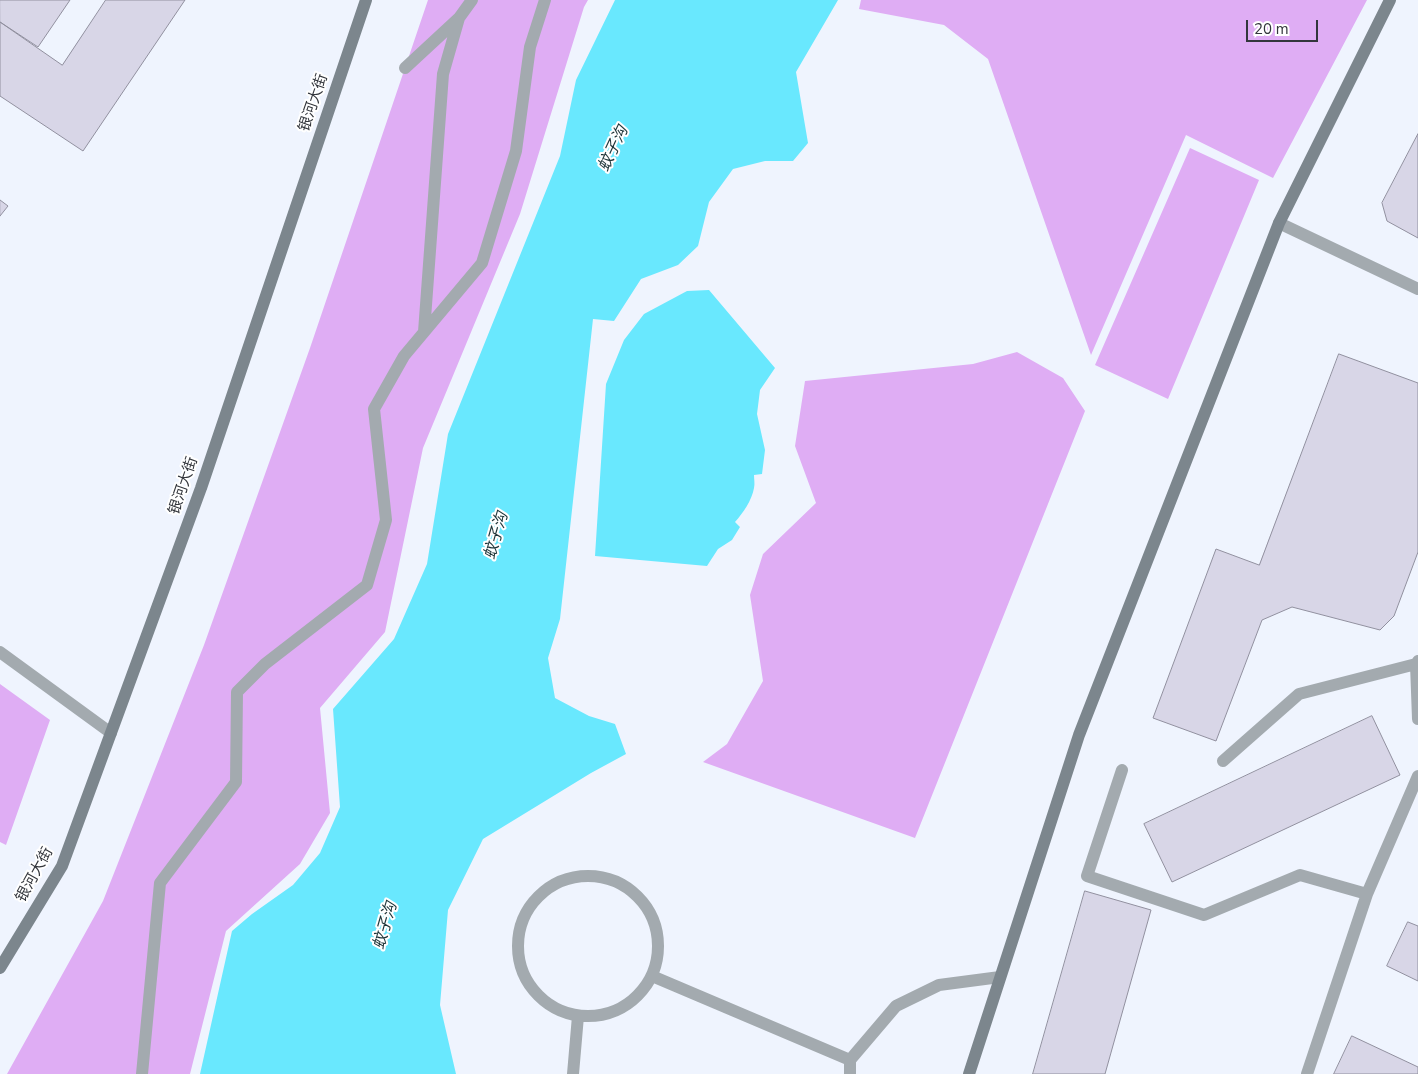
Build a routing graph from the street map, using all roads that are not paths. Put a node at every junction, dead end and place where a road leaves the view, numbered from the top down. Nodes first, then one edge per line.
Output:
1 (366, 0) edge
2 (472, 0) edge
3 (545, 0) edge
4 (1390, 0) edge
5 (459, 18) junction
6 (405, 68) dead end
7 (1279, 223) junction
8 (1418, 289) edge
9 (424, 332) junction
10 (0, 652) edge
11 (1417, 663) edge
12 (1418, 719) edge
13 (111, 733) junction
14 (1222, 761) dead end
15 (1122, 770) dead end
16 (1418, 776) edge
17 (1367, 894) junction
18 (0, 968) edge
19 (652, 976) junction
20 (1000, 977) junction
21 (578, 1016) junction
22 (850, 1060) junction
23 (142, 1074) edge
24 (573, 1074) edge
25 (850, 1074) edge
26 (969, 1074) edge
27 (1307, 1074) edge

1 - 13 street, 银河大街
2 - 5 street
3 - 9 street
4 - 7 street
5 - 6 street
5 - 9 street
7 - 8 street
7 - 20 street
9 - 23 street
10 - 13 street
11 - 12 street
11 - 14 street
13 - 18 street, 银河大街
15 - 17 street
16 - 17 street
17 - 27 street
19 - 21 street
19 - 21 street
19 - 22 street
20 - 22 street
20 - 26 street
21 - 24 street
22 - 25 street

